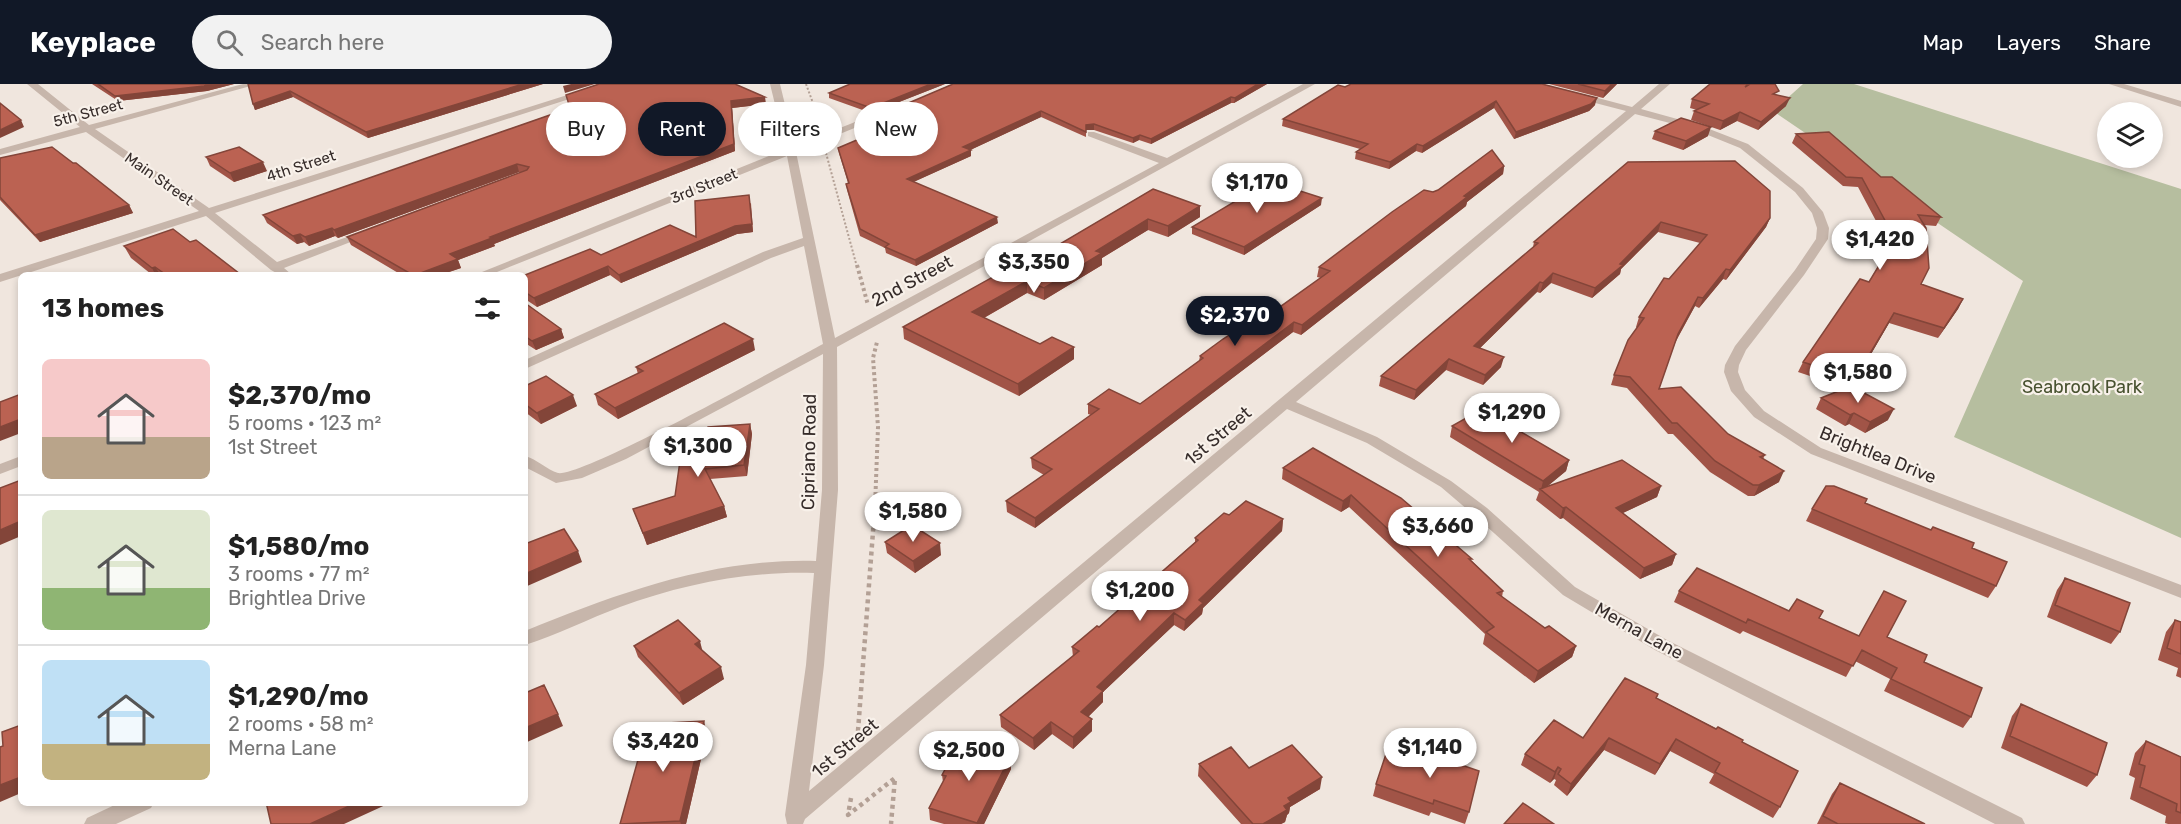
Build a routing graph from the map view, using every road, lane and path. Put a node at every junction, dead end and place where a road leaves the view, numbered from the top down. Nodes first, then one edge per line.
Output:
1 (32, 84) edge
2 (253, 84) edge
3 (611, 84) edge
4 (775, 84) edge
5 (806, 84) edge
6 (1310, 84) edge
7 (1665, 84) edge
8 (2114, 84) edge
9 (1561, 92) edge
10 (915, 101) edge
11 (779, 102) edge
12 (812, 102) edge
13 (2181, 104) edge
14 (1634, 110) junction
15 (87, 128) junction
16 (842, 131) edge
17 (1091, 134) edge
18 (0, 152) edge
19 (778, 156) edge
20 (792, 156) edge
21 (826, 156) edge
22 (1167, 162) junction
23 (207, 212) junction
24 (381, 228) edge
25 (809, 240) junction
26 (280, 271) edge
27 (18, 272) edge
28 (19, 272) edge
29 (488, 272) edge
30 (0, 278) edge
31 (871, 323) junction
32 (830, 345) junction
33 (528, 364) edge
34 (1287, 404) junction
35 (18, 461) edge
36 (528, 463) edge
37 (0, 469) edge
38 (823, 567) junction
39 (2181, 592) edge
40 (528, 637) edge
41 (856, 764) junction
42 (135, 806) edge
43 (794, 820) edge
44 (94, 824) edge
45 (891, 824) edge
46 (2015, 824) edge

1 - 15 street, Main Street
2 - 15 street, 5th Street
3 - 23 street, 4th Street
4 - 11 street, Cipriano Road
5 - 12 path
6 - 22 street, 2nd Street
7 - 14 street, 1st Street
8 - 13 street
9 - 14 street, Brightlea Drive
10 - 16 street, 3rd Street
14 - 34 street, 1st Street
14 - 39 street, Brightlea Drive
15 - 18 street, 5th Street
15 - 23 street, Main Street
17 - 22 street
19 - 29 street, 3rd Street
20 - 25 street, Cipriano Road
21 - 31 path
22 - 31 street, 2nd Street
23 - 26 street, Main Street
23 - 28 street, 4th Street
24 - 26 street
25 - 32 street, Cipriano Road
25 - 33 street
27 - 30 street, 4th Street
31 - 32 street, 2nd Street
31 - 41 path
32 - 36 street, 2nd Street
32 - 38 street, Cipriano Road
34 - 41 street, 1st Street
34 - 46 street, Merna Lane
35 - 37 street
38 - 40 street
38 - 43 street, Cipriano Road
41 - 43 street, 1st Street
41 - 45 path
42 - 44 street

